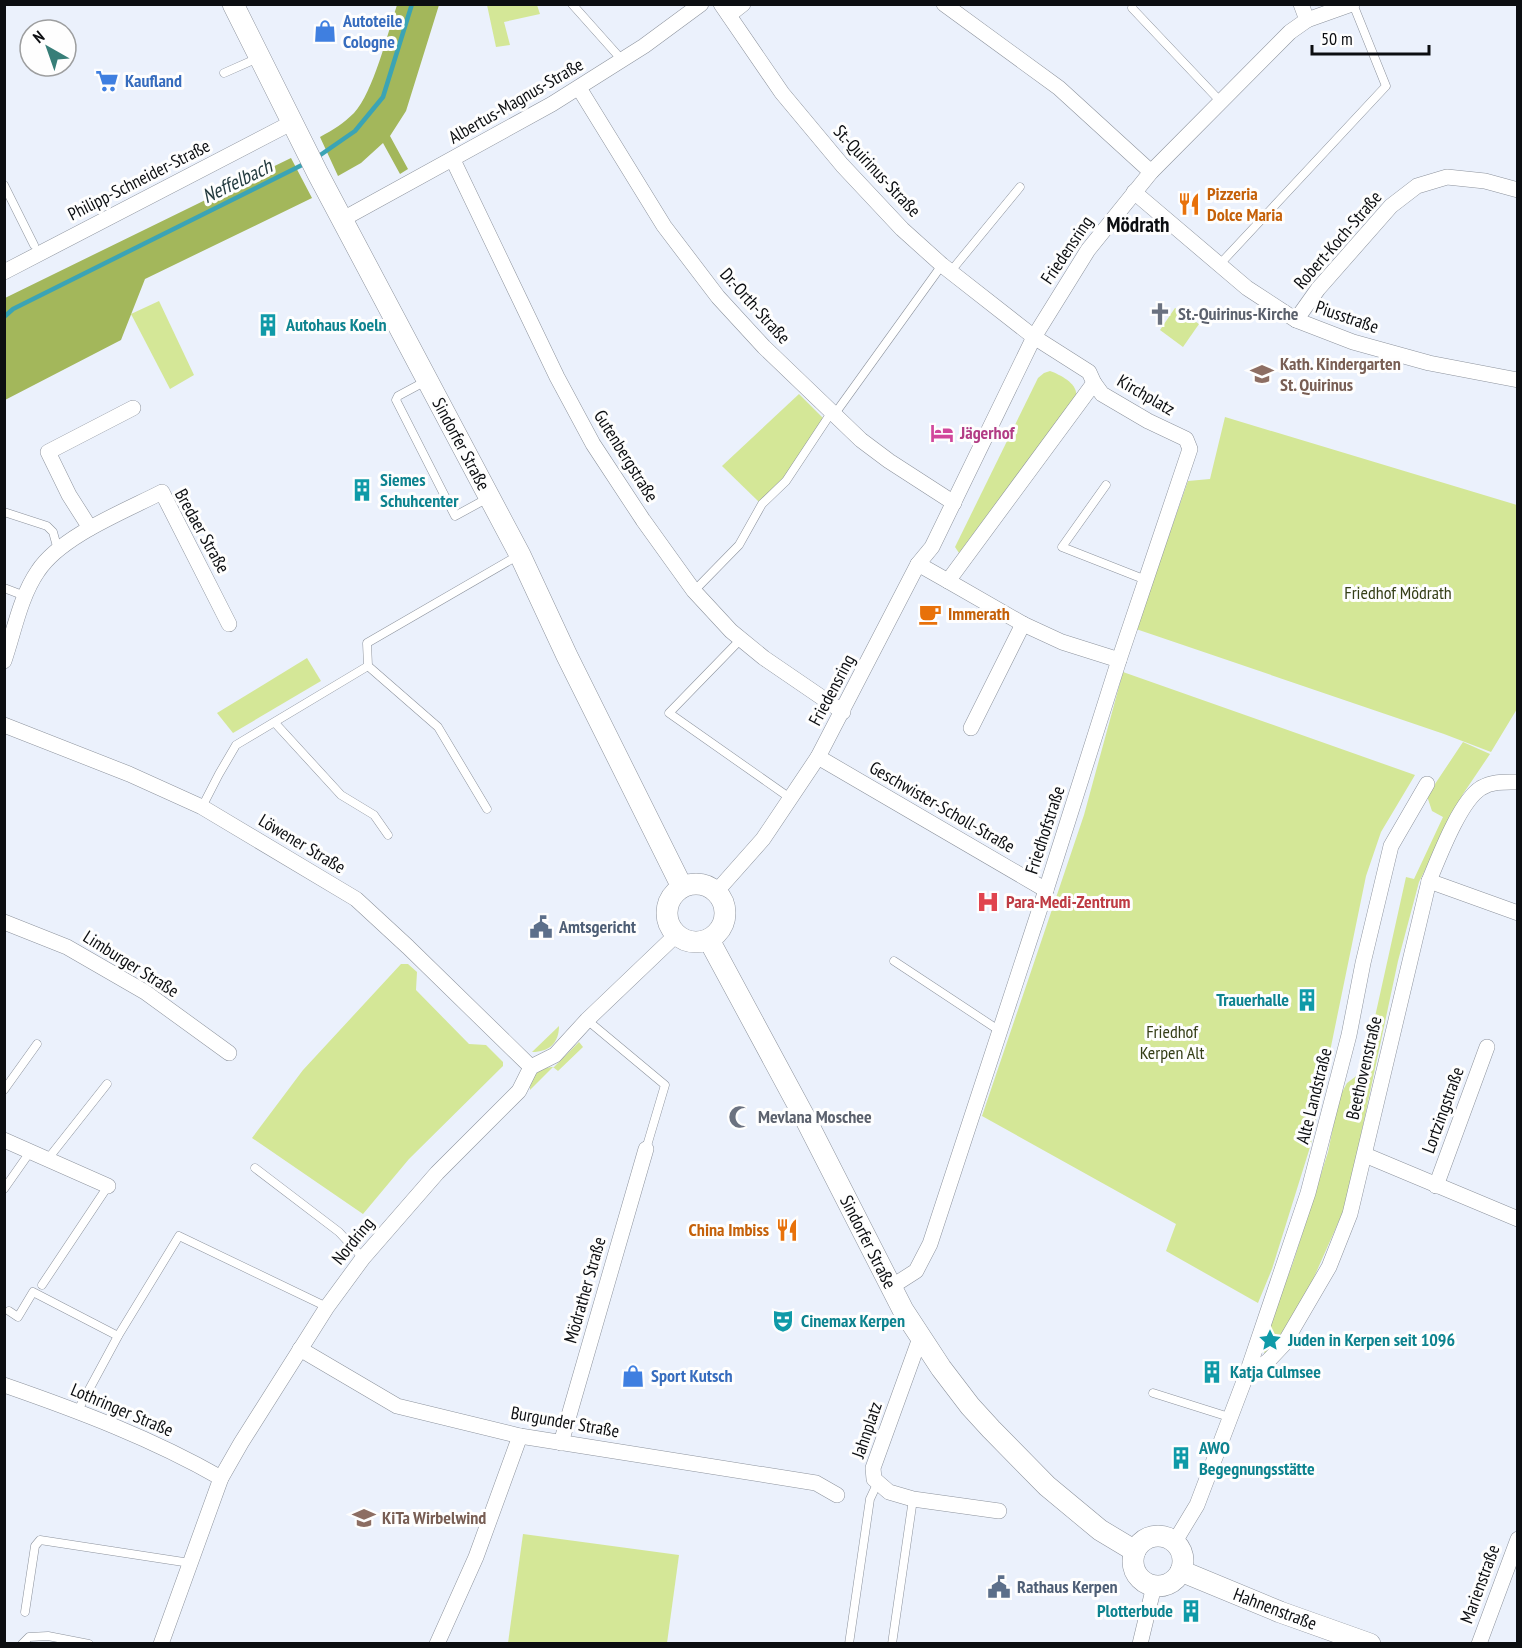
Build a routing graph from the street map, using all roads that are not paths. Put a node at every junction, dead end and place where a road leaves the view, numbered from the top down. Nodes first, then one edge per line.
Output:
1 (233, 4) edge
2 (572, 4) edge
3 (701, 4) edge
4 (743, 4) edge
5 (944, 4) edge
6 (1133, 4) edge
7 (1302, 4) edge
8 (1353, 4) edge
9 (725, 10) edge
10 (1307, 20) junction
11 (260, 57) junction
12 (622, 60) junction
13 (224, 73) dead end
14 (579, 88) junction
15 (1221, 102) junction
16 (292, 122) junction
17 (453, 160) junction
18 (1151, 172) junction
19 (4, 185) edge
20 (1020, 187) dead end
21 (1518, 190) edge
22 (1134, 192) junction
23 (343, 219) junction
24 (34, 245) dead end
25 (1220, 264) junction
26 (947, 268) junction
27 (4, 272) edge
28 (1296, 320) junction
29 (1034, 337) junction
30 (1518, 380) edge
31 (428, 381) junction
32 (1094, 383) junction
33 (133, 408) dead end
34 (833, 414) junction
35 (1186, 439) joint
36 (1106, 485) dead end
37 (489, 497) junction
38 (954, 503) junction
39 (4, 512) edge
40 (90, 528) junction
41 (58, 550) junction
42 (520, 555) junction
43 (918, 564) junction
44 (1146, 580) junction
45 (948, 581) junction
46 (4, 588) edge
47 (694, 591) junction
48 (25, 596) junction
49 (229, 624) dead end
50 (1023, 624) junction
51 (741, 639) junction
52 (1119, 660) junction
53 (4, 662) edge
54 (368, 666) junction
55 (843, 712) junction
56 (275, 723) junction
57 (4, 725) edge
58 (970, 728) dead end
59 (818, 757) junction
60 (1518, 782) edge
61 (1427, 784) dead end
62 (790, 798) junction
63 (202, 807) junction
64 (487, 809) dead end
65 (388, 835) dead end
66 (1429, 881) junction
67 (682, 887) junction
68 (1046, 890) junction
69 (716, 892) junction
70 (1518, 913) edge
71 (4, 922) edge
72 (676, 935) junction
73 (710, 940) junction
74 (894, 961) dead end
75 (587, 1020) junction
76 (1000, 1032) junction
77 (37, 1044) dead end
78 (1487, 1047) dead end
79 (229, 1053) dead end
80 (531, 1067) junction
81 (107, 1084) dead end
82 (4, 1090) edge
83 (4, 1140) edge
84 (646, 1149) joint
85 (30, 1152) junction
86 (1365, 1155) junction
87 (47, 1160) junction
88 (255, 1168) dead end
89 (108, 1186) joint
90 (1436, 1186) junction
91 (4, 1189) edge
92 (1518, 1219) edge
93 (363, 1257) junction
94 (42, 1285) dead end
95 (891, 1287) junction
96 (327, 1307) junction
97 (9, 1311) dead end
98 (118, 1336) junction
99 (920, 1338) junction
100 (300, 1349) junction
101 (1246, 1376) junction
102 (4, 1385) edge
103 (1152, 1393) dead end
104 (78, 1410) junction
105 (1229, 1417) junction
106 (520, 1436) junction
107 (561, 1443) junction
108 (221, 1478) junction
109 (878, 1482) junction
110 (837, 1495) dead end
111 (913, 1499) junction
112 (999, 1510) dead end
113 (1518, 1539) edge
114 (1174, 1543) junction
115 (1135, 1551) junction
116 (190, 1563) junction
117 (1180, 1571) junction
118 (1154, 1586) junction
119 (25, 1612) dead end
120 (21, 1644) edge
121 (89, 1644) edge
122 (162, 1644) edge
123 (437, 1644) edge
124 (849, 1644) edge
125 (892, 1644) edge
126 (1140, 1644) edge
127 (1370, 1644) edge
128 (1479, 1644) edge

1 - 11 street, Sindorfer Straße
2 - 12 lane
3 - 12 street, Albertus-Magnus-Straße
4 - 9 street
5 - 18 street
6 - 15 lane
7 - 10 street
8 - 10 street, Friedensring
8 - 25 lane
9 - 26 street, St.-Quirinus-Straße
10 - 15 street, Friedensring
11 - 13 lane
11 - 16 street, Sindorfer Straße
12 - 14 street, Albertus-Magnus-Straße
14 - 17 street, Albertus-Magnus-Straße
14 - 34 street, Dr.-Orth-Straße
15 - 18 street, Friedensring
16 - 23 street, Sindorfer Straße
16 - 27 street, Philipp-Schneider-Straße
17 - 23 street, Albertus-Magnus-Straße
17 - 47 street, Gutenbergstraße
18 - 22 street, Friedensring
19 - 24 lane
20 - 26 lane
21 - 28 street, Robert-Koch-Straße
22 - 25 street, Piusstraße
22 - 29 street, Friedensring
23 - 31 street, Sindorfer Straße
25 - 28 street, Piusstraße
26 - 29 street, St.-Quirinus-Straße
26 - 34 lane
28 - 30 street, Piusstraße
29 - 32 street, Kirchplatz
29 - 38 street, Friedensring
31 - 37 street, Sindorfer Straße
31 - 37 lane
32 - 35 street, Kirchplatz
32 - 45 street
33 - 40 street
34 - 38 street, Dr.-Orth-Straße
34 - 47 lane
35 - 44 street, Friedhofstraße
36 - 44 lane
37 - 42 street, Sindorfer Straße
38 - 43 street, Friedensring
39 - 41 lane
40 - 41 street, Bredaer Straße
40 - 49 street, Bredaer Straße
41 - 48 street, Bredaer Straße
42 - 54 lane
42 - 67 street, Sindorfer Straße
43 - 45 street
43 - 55 street, Friedensring
44 - 52 street, Friedhofstraße
45 - 50 street
46 - 48 lane
47 - 51 street, Gutenbergstraße
48 - 53 street, Bredaer Straße
50 - 52 street
50 - 58 street
51 - 55 street, Gutenbergstraße
51 - 62 lane
52 - 68 street, Friedhofstraße
54 - 56 lane
54 - 64 lane
55 - 59 street, Friedensring
56 - 63 lane
56 - 65 lane
57 - 63 street, Löwener Straße
59 - 62 street, Friedensring
59 - 68 street, Geschwister-Scholl-Straße
60 - 66 street, Beethovenstraße
61 - 101 street, Alte Landstraße
62 - 69 street, Friedensring
63 - 80 street, Löwener Straße
66 - 70 street
66 - 86 street, Beethovenstraße
67 - 69 street
67 - 72 street
68 - 76 street, Friedhofstraße
69 - 73 street
71 - 79 street, Limburger Straße
72 - 73 street
72 - 75 street
73 - 95 street, Sindorfer Straße
74 - 76 lane
75 - 80 street
75 - 84 lane
76 - 95 street, Friedhofstraße
77 - 82 lane
78 - 90 street, Lortzingstraße
80 - 93 street, Nordring
81 - 87 lane
83 - 85 street
84 - 107 street, Mödrather Straße
85 - 87 street
85 - 91 lane
86 - 90 street
86 - 101 street, Beethovenstraße
87 - 89 street
88 - 93 lane
89 - 94 lane
90 - 92 street
93 - 96 street, Nordring
95 - 99 street, Sindorfer Straße
96 - 98 lane
96 - 100 street, Nordring
97 - 98 lane
98 - 104 lane
99 - 109 street, Jahnplatz
99 - 115 street, Sindorfer Straße
100 - 106 street, Burgunder Straße
100 - 108 street, Nordring
101 - 105 street, Alte Landstraße
102 - 104 street, Lothringer Straße
103 - 105 lane
104 - 108 street, Lothringer Straße
105 - 114 street, Alte Landstraße
106 - 107 street, Burgunder Straße
106 - 123 street
107 - 110 street, Burgunder Straße
108 - 116 street, Nordring
109 - 111 street, Jahnplatz
109 - 124 lane
111 - 112 street, Jahnplatz
111 - 125 lane
113 - 128 street, Marienstraße
114 - 115 street
114 - 117 street
115 - 118 street
116 - 119 lane
116 - 122 street, Nordring
117 - 118 street
117 - 127 street, Hahnenstraße
118 - 126 street
120 - 121 lane

